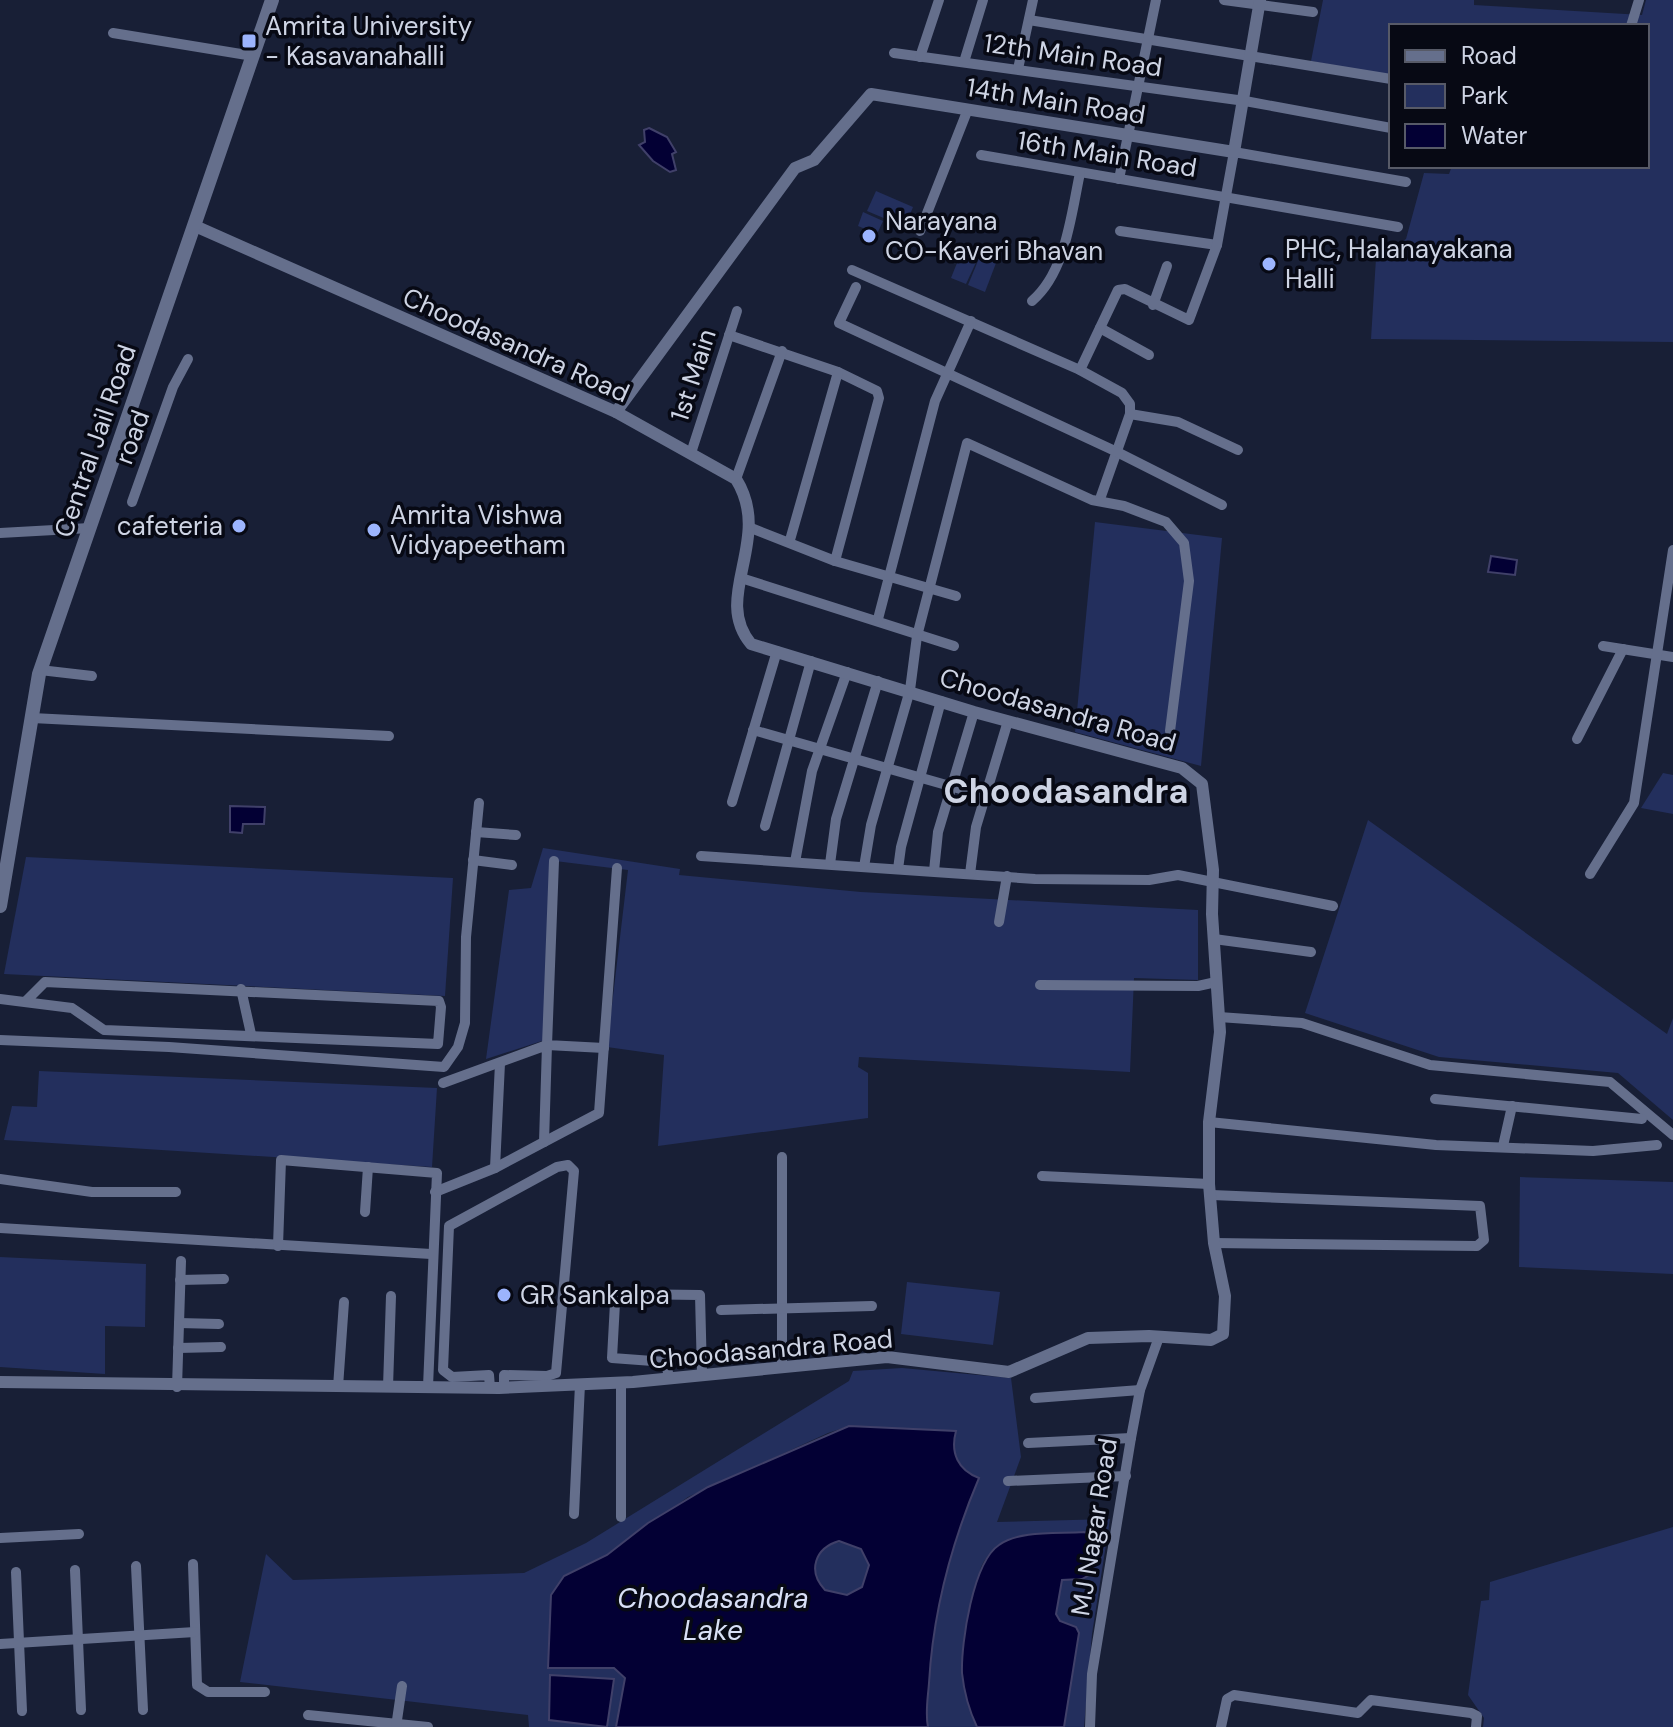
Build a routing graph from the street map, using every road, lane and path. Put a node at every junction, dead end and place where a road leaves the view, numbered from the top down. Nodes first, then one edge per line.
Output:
1 (272, 0) edge
2 (939, 0) edge
3 (983, 0) edge
4 (1033, 0) edge
5 (1156, 0) edge
6 (1224, 0) edge
7 (1639, 0) edge
8 (1260, 2) edge
9 (1313, 12) dead end
10 (1029, 20) junction
11 (1632, 24) edge
12 (113, 33) dead end
13 (1148, 38) junction
14 (894, 53) dead end
15 (1253, 55) junction
16 (253, 56) junction
17 (920, 57) junction
18 (964, 62) junction
19 (1018, 69) junction
20 (1389, 79) edge
21 (1138, 87) junction
22 (1245, 101) junction
23 (968, 109) junction
24 (1389, 128) edge
25 (1128, 135) junction
26 (1234, 152) junction
27 (981, 155) dead end
28 (1080, 173) junction
29 (1119, 179) junction
30 (1406, 182) dead end
31 (1226, 197) junction
32 (195, 226) junction
33 (1398, 227) dead end
34 (920, 231) dead end
35 (1120, 231) dead end
36 (1217, 245) junction
37 (1167, 266) dead end
38 (852, 270) dead end
39 (856, 287) dead end
40 (1032, 301) dead end
41 (1153, 305) junction
42 (737, 311) dead end
43 (971, 321) junction
44 (1100, 328) junction
45 (729, 335) junction
46 (782, 351) junction
47 (1149, 355) dead end
48 (188, 359) dead end
49 (1080, 370) junction
50 (838, 372) junction
51 (947, 373) junction
52 (616, 412) junction
53 (1130, 414) junction
54 (1238, 450) dead end
55 (1115, 451) junction
56 (691, 453) junction
57 (736, 479) junction
58 (1100, 499) junction
59 (132, 502) dead end
60 (1222, 505) dead end
61 (90, 528) junction
62 (751, 528) junction
63 (0, 533) edge
64 (790, 540) junction
65 (1673, 550) edge
66 (835, 561) junction
67 (741, 578) junction
68 (889, 578) junction
69 (928, 590) junction
70 (956, 596) dead end
71 (878, 619) junction
72 (917, 636) junction
73 (954, 646) dead end
74 (1603, 646) dead end
75 (1623, 649) junction
76 (777, 651) junction
77 (1656, 654) junction
78 (1673, 657) edge
79 (811, 661) junction
80 (40, 670) junction
81 (847, 672) junction
82 (92, 676) dead end
83 (878, 681) junction
84 (910, 690) junction
85 (941, 701) junction
86 (974, 712) junction
87 (32, 718) junction
88 (1008, 721) junction
89 (753, 730) junction
90 (1170, 731) dead end
91 (389, 736) dead end
92 (1577, 739) dead end
93 (788, 742) junction
94 (820, 750) junction
95 (852, 760) junction
96 (889, 771) junction
97 (922, 780) junction
98 (952, 787) junction
99 (985, 796) junction
100 (732, 802) dead end
101 (479, 803) dead end
102 (765, 826) dead end
103 (476, 832) junction
104 (516, 835) dead end
105 (701, 856) dead end
106 (473, 860) junction
107 (554, 861) dead end
108 (795, 862) junction
109 (830, 864) junction
110 (512, 865) dead end
111 (864, 867) junction
112 (617, 868) dead end
113 (898, 869) junction
114 (934, 871) junction
115 (970, 874) junction
116 (1590, 874) dead end
117 (1007, 876) junction
118 (1212, 880) junction
119 (0, 906) edge
120 (1333, 906) dead end
121 (999, 922) dead end
122 (1214, 939) junction
123 (1311, 952) dead end
124 (1216, 982) junction
125 (1040, 985) dead end
126 (241, 989) junction
127 (0, 999) edge
128 (27, 1000) junction
129 (1219, 1017) junction
130 (251, 1034) junction
131 (0, 1040) edge
132 (547, 1045) junction
133 (604, 1048) junction
134 (500, 1063) junction
135 (443, 1083) dead end
136 (1435, 1099) dead end
137 (1512, 1106) junction
138 (1642, 1119) dead end
139 (1209, 1122) junction
140 (1673, 1135) edge
141 (544, 1142) junction
142 (1657, 1145) dead end
143 (1503, 1146) junction
144 (782, 1157) dead end
145 (368, 1167) junction
146 (495, 1168) junction
147 (1042, 1176) dead end
148 (0, 1179) edge
149 (1210, 1190) junction
150 (176, 1192) dead end
151 (435, 1192) junction
152 (365, 1212) dead end
153 (0, 1228) edge
154 (1214, 1243) junction
155 (278, 1246) junction
156 (431, 1254) junction
157 (181, 1261) dead end
158 (224, 1279) dead end
159 (180, 1280) junction
160 (391, 1296) dead end
161 (344, 1302) dead end
162 (872, 1306) dead end
163 (721, 1310) dead end
164 (782, 1310) junction
165 (179, 1323) junction
166 (219, 1324) dead end
167 (1159, 1337) junction
168 (221, 1347) dead end
169 (178, 1348) junction
170 (782, 1367) junction
171 (701, 1369) junction
172 (669, 1378) junction
173 (0, 1382) edge
174 (489, 1382) junction
175 (504, 1382) junction
176 (621, 1383) junction
177 (580, 1384) junction
178 (177, 1387) junction
179 (338, 1387) junction
180 (388, 1387) junction
181 (428, 1387) junction
182 (1140, 1390) junction
183 (1035, 1398) dead end
184 (1131, 1438) junction
185 (1028, 1443) dead end
186 (1126, 1476) junction
187 (1008, 1481) dead end
188 (574, 1514) dead end
189 (621, 1517) dead end
190 (79, 1534) dead end
191 (0, 1538) edge
192 (193, 1564) dead end
193 (136, 1566) dead end
194 (75, 1570) dead end
195 (16, 1572) dead end
196 (195, 1632) junction
197 (140, 1637) junction
198 (77, 1640) junction
199 (18, 1643) junction
200 (0, 1644) edge
201 (402, 1686) dead end
202 (265, 1692) dead end
203 (81, 1710) dead end
204 (143, 1710) dead end
205 (22, 1711) dead end
206 (308, 1715) dead end
207 (396, 1726) edge
208 (428, 1727) edge
209 (1090, 1727) edge
210 (1221, 1727) edge
211 (1476, 1727) edge

1 - 16 main road, Central Jail Road
2 - 17 street
3 - 18 street
4 - 10 street
5 - 13 street
6 - 8 street
7 - 11 street
8 - 9 street
8 - 15 street
10 - 13 street
10 - 19 street
12 - 16 street
13 - 15 street
13 - 21 street
14 - 17 street, 12th Main Road
15 - 20 street
15 - 22 street
16 - 32 main road, Central Jail Road
17 - 18 street, 12th Main Road
18 - 19 street, 12th Main Road
19 - 21 street, 12th Main Road
21 - 22 street, 12th Main Road
21 - 25 street
22 - 24 street, 12th Main Road
22 - 26 street
23 - 25 street, 14th Main Road
23 - 34 street
23 - 52 street, 14th Main Road
25 - 26 street, 14th Main Road
25 - 29 street
26 - 30 street
26 - 31 street
27 - 28 street, 16th Main Road
28 - 29 street, 16th Main Road
28 - 40 street
29 - 31 street, 16th Main Road
31 - 33 street, 16th Main Road
31 - 36 street
32 - 52 street, Choodasandra Road
32 - 61 main road, Central Jail Road
35 - 36 street
36 - 41 street
37 - 41 street
38 - 43 street
39 - 51 street
41 - 44 street
42 - 45 street, 1st Main
43 - 49 street
43 - 51 street
44 - 47 street
44 - 49 street
45 - 46 street
45 - 56 street, 1st Main
46 - 50 street
46 - 57 street
48 - 59 street, road
49 - 53 street
50 - 64 street
50 - 66 street
51 - 55 street
51 - 68 street
52 - 56 street, Choodasandra Road
53 - 54 street
53 - 55 street
55 - 58 street
55 - 60 street
56 - 57 street, Choodasandra Road
57 - 62 street, Choodasandra Road
58 - 69 street
58 - 90 street
61 - 63 street
61 - 80 main road, Central Jail Road
62 - 64 street
62 - 67 street, Choodasandra Road
64 - 66 street
65 - 77 street
66 - 68 street
67 - 71 street
67 - 76 street, Choodasandra Road
68 - 69 street
68 - 71 street
69 - 70 street
69 - 72 street
71 - 72 street
72 - 73 street
72 - 84 street
74 - 75 street
75 - 77 street
75 - 92 street
76 - 79 street, Choodasandra Road
76 - 89 street
77 - 78 street
77 - 116 street
79 - 81 street, Choodasandra Road
79 - 93 street
80 - 82 street
80 - 87 main road, Central Jail Road
81 - 83 street, Choodasandra Road
81 - 94 street
83 - 84 street, Choodasandra Road
83 - 95 street
84 - 85 street, Choodasandra Road
84 - 96 street
85 - 86 street, Choodasandra Road
85 - 97 street
86 - 88 street, Choodasandra Road
86 - 98 street
87 - 91 street
87 - 119 main road, Central Jail Road
88 - 99 street
88 - 118 street, Choodasandra Road
89 - 93 street
89 - 100 street
93 - 94 street
93 - 102 street
94 - 95 street
94 - 108 street
95 - 96 street
95 - 109 street
96 - 97 street
96 - 111 street
97 - 98 street
97 - 113 street
98 - 99 street
98 - 114 street
99 - 115 street
101 - 103 street
103 - 104 street
103 - 106 street
105 - 108 street
106 - 110 street
106 - 131 street
107 - 132 street
108 - 109 street
109 - 111 street
111 - 113 street
112 - 133 street
113 - 114 street
114 - 115 street
115 - 117 street
117 - 118 street
117 - 121 street
118 - 120 street
118 - 122 street, Choodasandra Road
122 - 123 street
122 - 124 street, Choodasandra Road
124 - 125 street
124 - 129 street, Choodasandra Road
126 - 128 street
126 - 130 street
126 - 130 street
127 - 128 street
128 - 130 street
129 - 139 street, Choodasandra Road
129 - 140 street
132 - 133 street
132 - 134 street
132 - 141 street
133 - 141 street
134 - 135 street
134 - 146 street
136 - 137 street
137 - 138 street
137 - 143 street
139 - 143 street
139 - 149 street, Choodasandra Road
141 - 146 street
142 - 143 street
144 - 164 street
145 - 151 street
145 - 152 street
145 - 155 street
146 - 151 street
147 - 149 street
148 - 150 street
149 - 154 street, Choodasandra Road
149 - 154 street
151 - 156 street
153 - 155 street
154 - 167 street, Choodasandra Road
155 - 156 street
156 - 181 street
157 - 159 street
158 - 159 street
159 - 165 street
160 - 180 street
161 - 179 street
162 - 164 street
163 - 164 street
164 - 170 street
165 - 166 street
165 - 169 street
167 - 170 street, Choodasandra Road
167 - 182 street, MJ Nagar Road
168 - 169 street
169 - 178 street
170 - 171 street, Choodasandra Road
171 - 172 street, Choodasandra Road
171 - 172 street
172 - 176 street, Choodasandra Road
173 - 178 street, Choodasandra Road
174 - 175 street, Choodasandra Road
174 - 175 street
174 - 181 street, Choodasandra Road
175 - 177 street, Choodasandra Road
176 - 177 street, Choodasandra Road
176 - 189 street
177 - 188 street
178 - 179 street, Choodasandra Road
179 - 180 street, Choodasandra Road
180 - 181 street, Choodasandra Road
182 - 183 street
182 - 184 street, MJ Nagar Road
184 - 185 street
184 - 186 street, MJ Nagar Road
186 - 187 street
186 - 209 street, MJ Nagar Road
190 - 191 street
192 - 196 street
193 - 197 street
194 - 198 street
195 - 199 street
196 - 197 street
196 - 202 street
197 - 198 street
197 - 204 street
198 - 199 street
198 - 203 street
199 - 200 street
199 - 205 street
201 - 207 street
206 - 207 street
207 - 208 street
210 - 211 street

